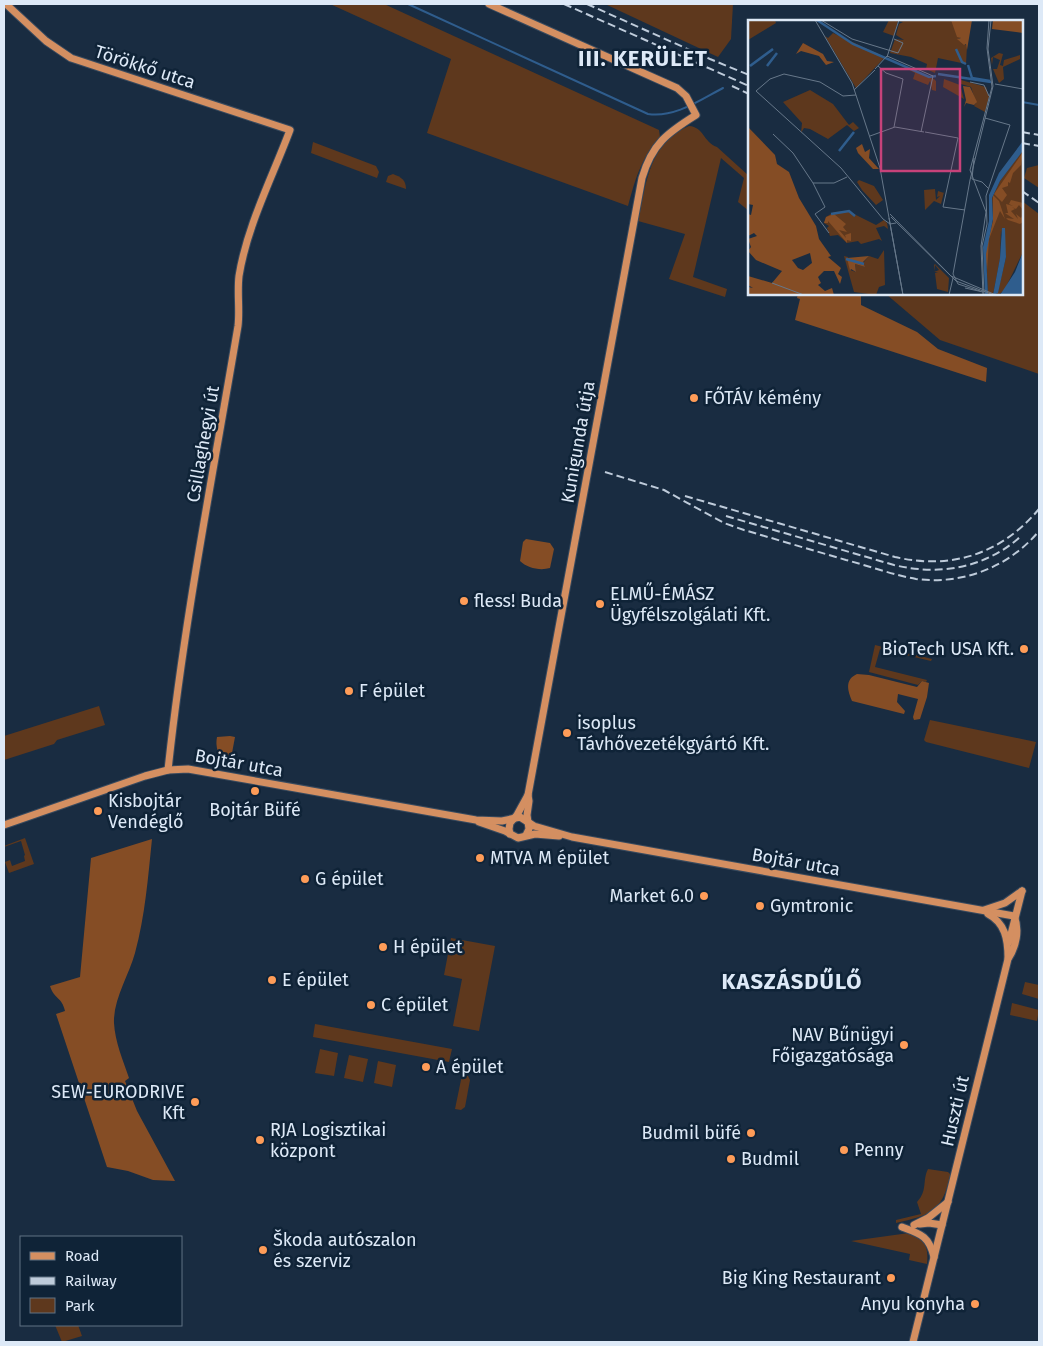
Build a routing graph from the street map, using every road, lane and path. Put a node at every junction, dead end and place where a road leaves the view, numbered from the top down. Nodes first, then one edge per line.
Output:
1 (6, 4) edge
2 (489, 4) edge
3 (290, 130) joint
4 (168, 770) junction
5 (528, 796) junction
6 (513, 819) junction
7 (476, 820) junction
8 (529, 824) junction
9 (4, 825) edge
10 (510, 834) junction
11 (526, 835) junction
12 (572, 837) junction
13 (981, 910) junction
14 (1014, 916) junction
15 (1008, 944) junction
16 (1008, 959) junction
17 (948, 1202) junction
18 (914, 1224) junction
19 (942, 1225) junction
20 (934, 1258) junction
21 (913, 1342) edge

1 - 3 street, Törökkő utca
2 - 5 street, Kunigunda útja
3 - 4 street, Csillaghegyi út
4 - 7 street, Bojtár utca
4 - 9 street, Bojtár utca
5 - 6 street, Kunigunda útja
5 - 8 street, Kunigunda útja
6 - 7 street, Bojtár utca
6 - 8 street
6 - 10 street, Kunigunda útja
7 - 10 street, Bojtár utca
8 - 11 street, Kunigunda útja
8 - 12 street, Bojtár utca
10 - 11 street
11 - 12 street, Bojtár utca
12 - 13 street, Bojtár utca
13 - 14 street, Bojtár utca
13 - 14 street
13 - 15 street
14 - 15 street
14 - 16 street, Huszti út
15 - 16 street
16 - 17 street, Huszti út
17 - 18 street
17 - 19 street, Huszti út
18 - 19 street
18 - 20 street
19 - 20 street, Huszti út
20 - 21 street, Huszti út

